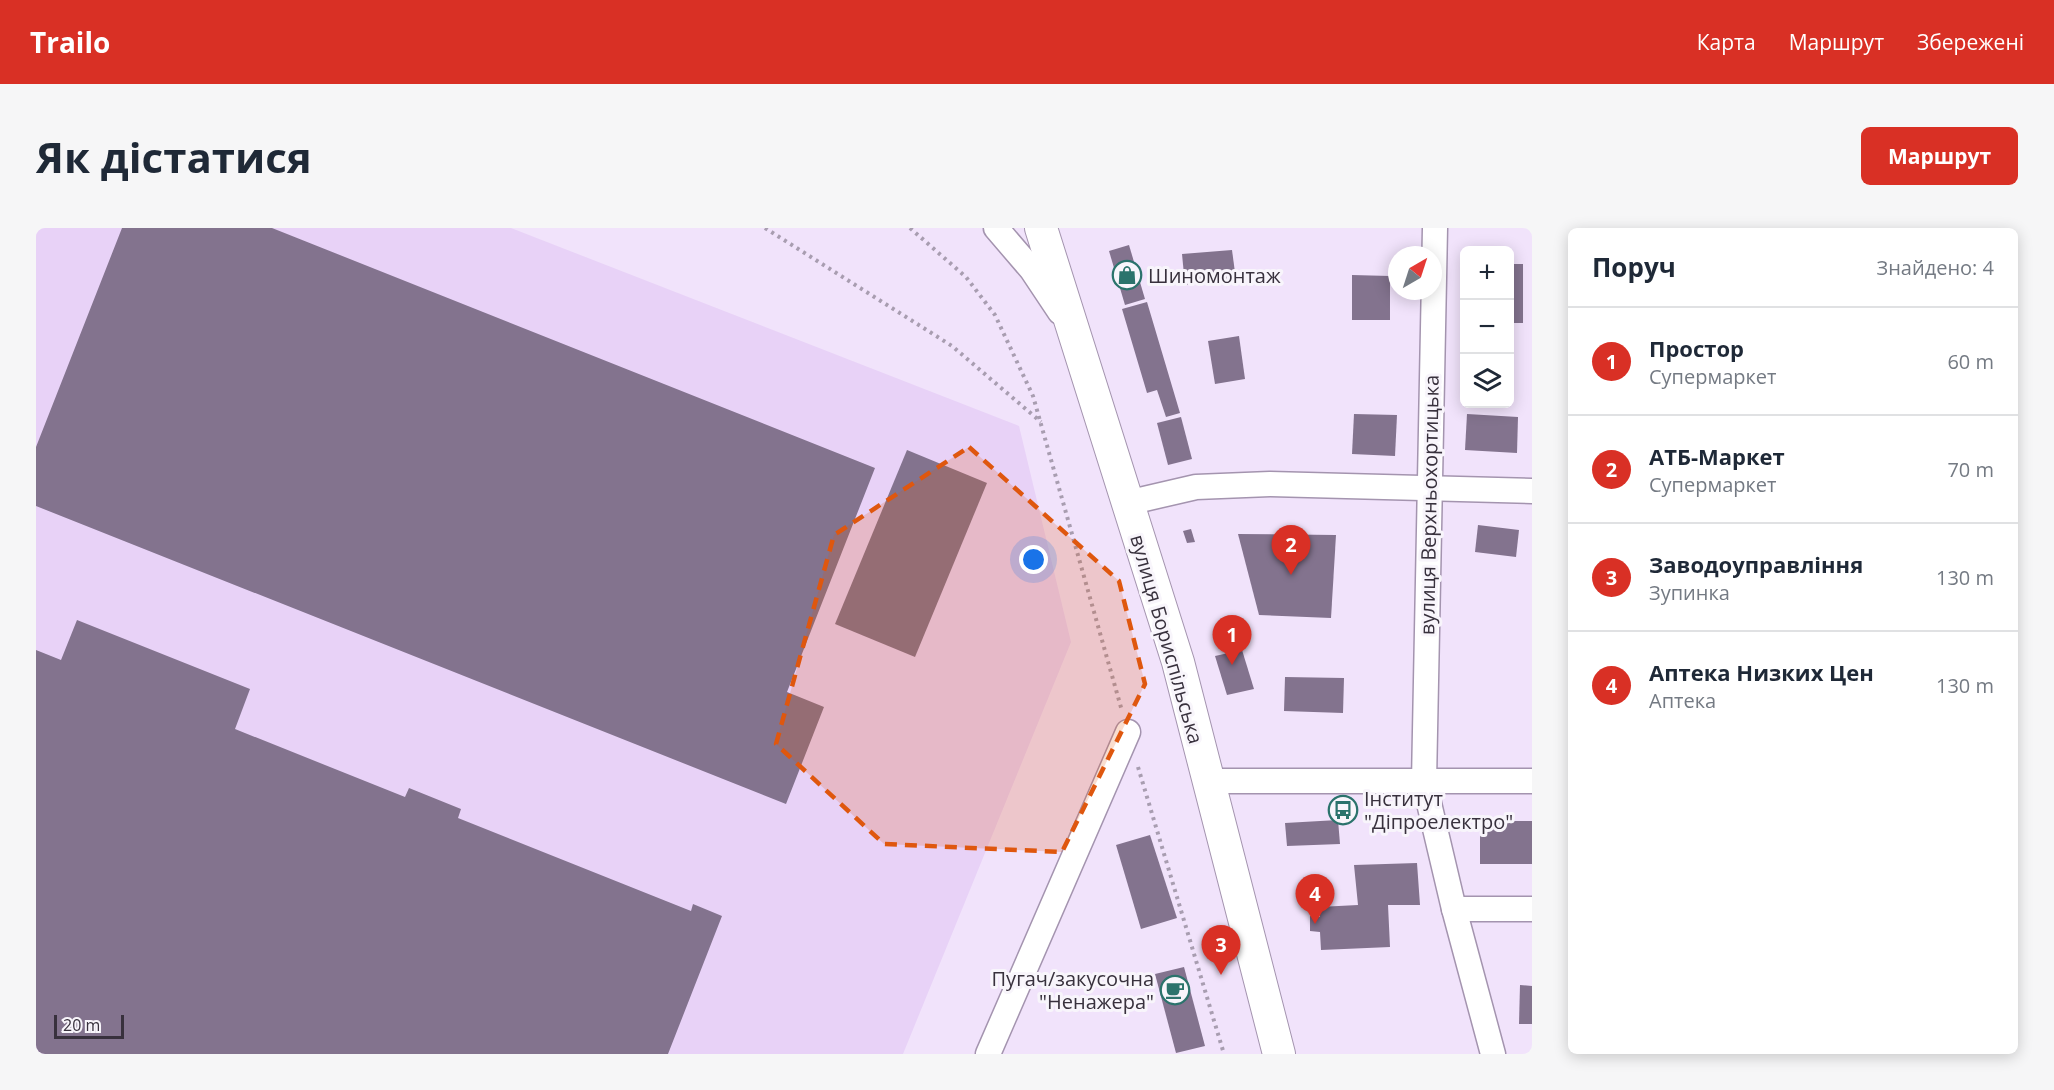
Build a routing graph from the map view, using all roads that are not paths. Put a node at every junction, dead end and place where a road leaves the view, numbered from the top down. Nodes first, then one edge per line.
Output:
1 (996, 228) edge
2 (1041, 228) edge
3 (1435, 228) edge
4 (1074, 332) junction
5 (1429, 489) junction
6 (1532, 491) edge
7 (1127, 503) junction
8 (1128, 732) road end
9 (1208, 781) junction
10 (1532, 781) edge
11 (1424, 782) junction
12 (1454, 909) junction
13 (1532, 909) edge
14 (988, 1054) edge
15 (1279, 1054) edge
16 (1493, 1054) edge

1 - 4 street
2 - 4 main road, вулиця Бориспільська
3 - 5 street, вулиця Верхньохортицька
4 - 7 main road, вулиця Бориспільська
5 - 6 street
5 - 7 street
5 - 11 street, вулиця Верхньохортицька
7 - 9 main road, вулиця Бориспільська
8 - 14 street
9 - 11 street
9 - 15 main road, вулиця Бориспільська
10 - 11 street
11 - 12 street, вулиця Верхньохортицька
12 - 13 street
12 - 16 street, вулиця Верхньохортицька

